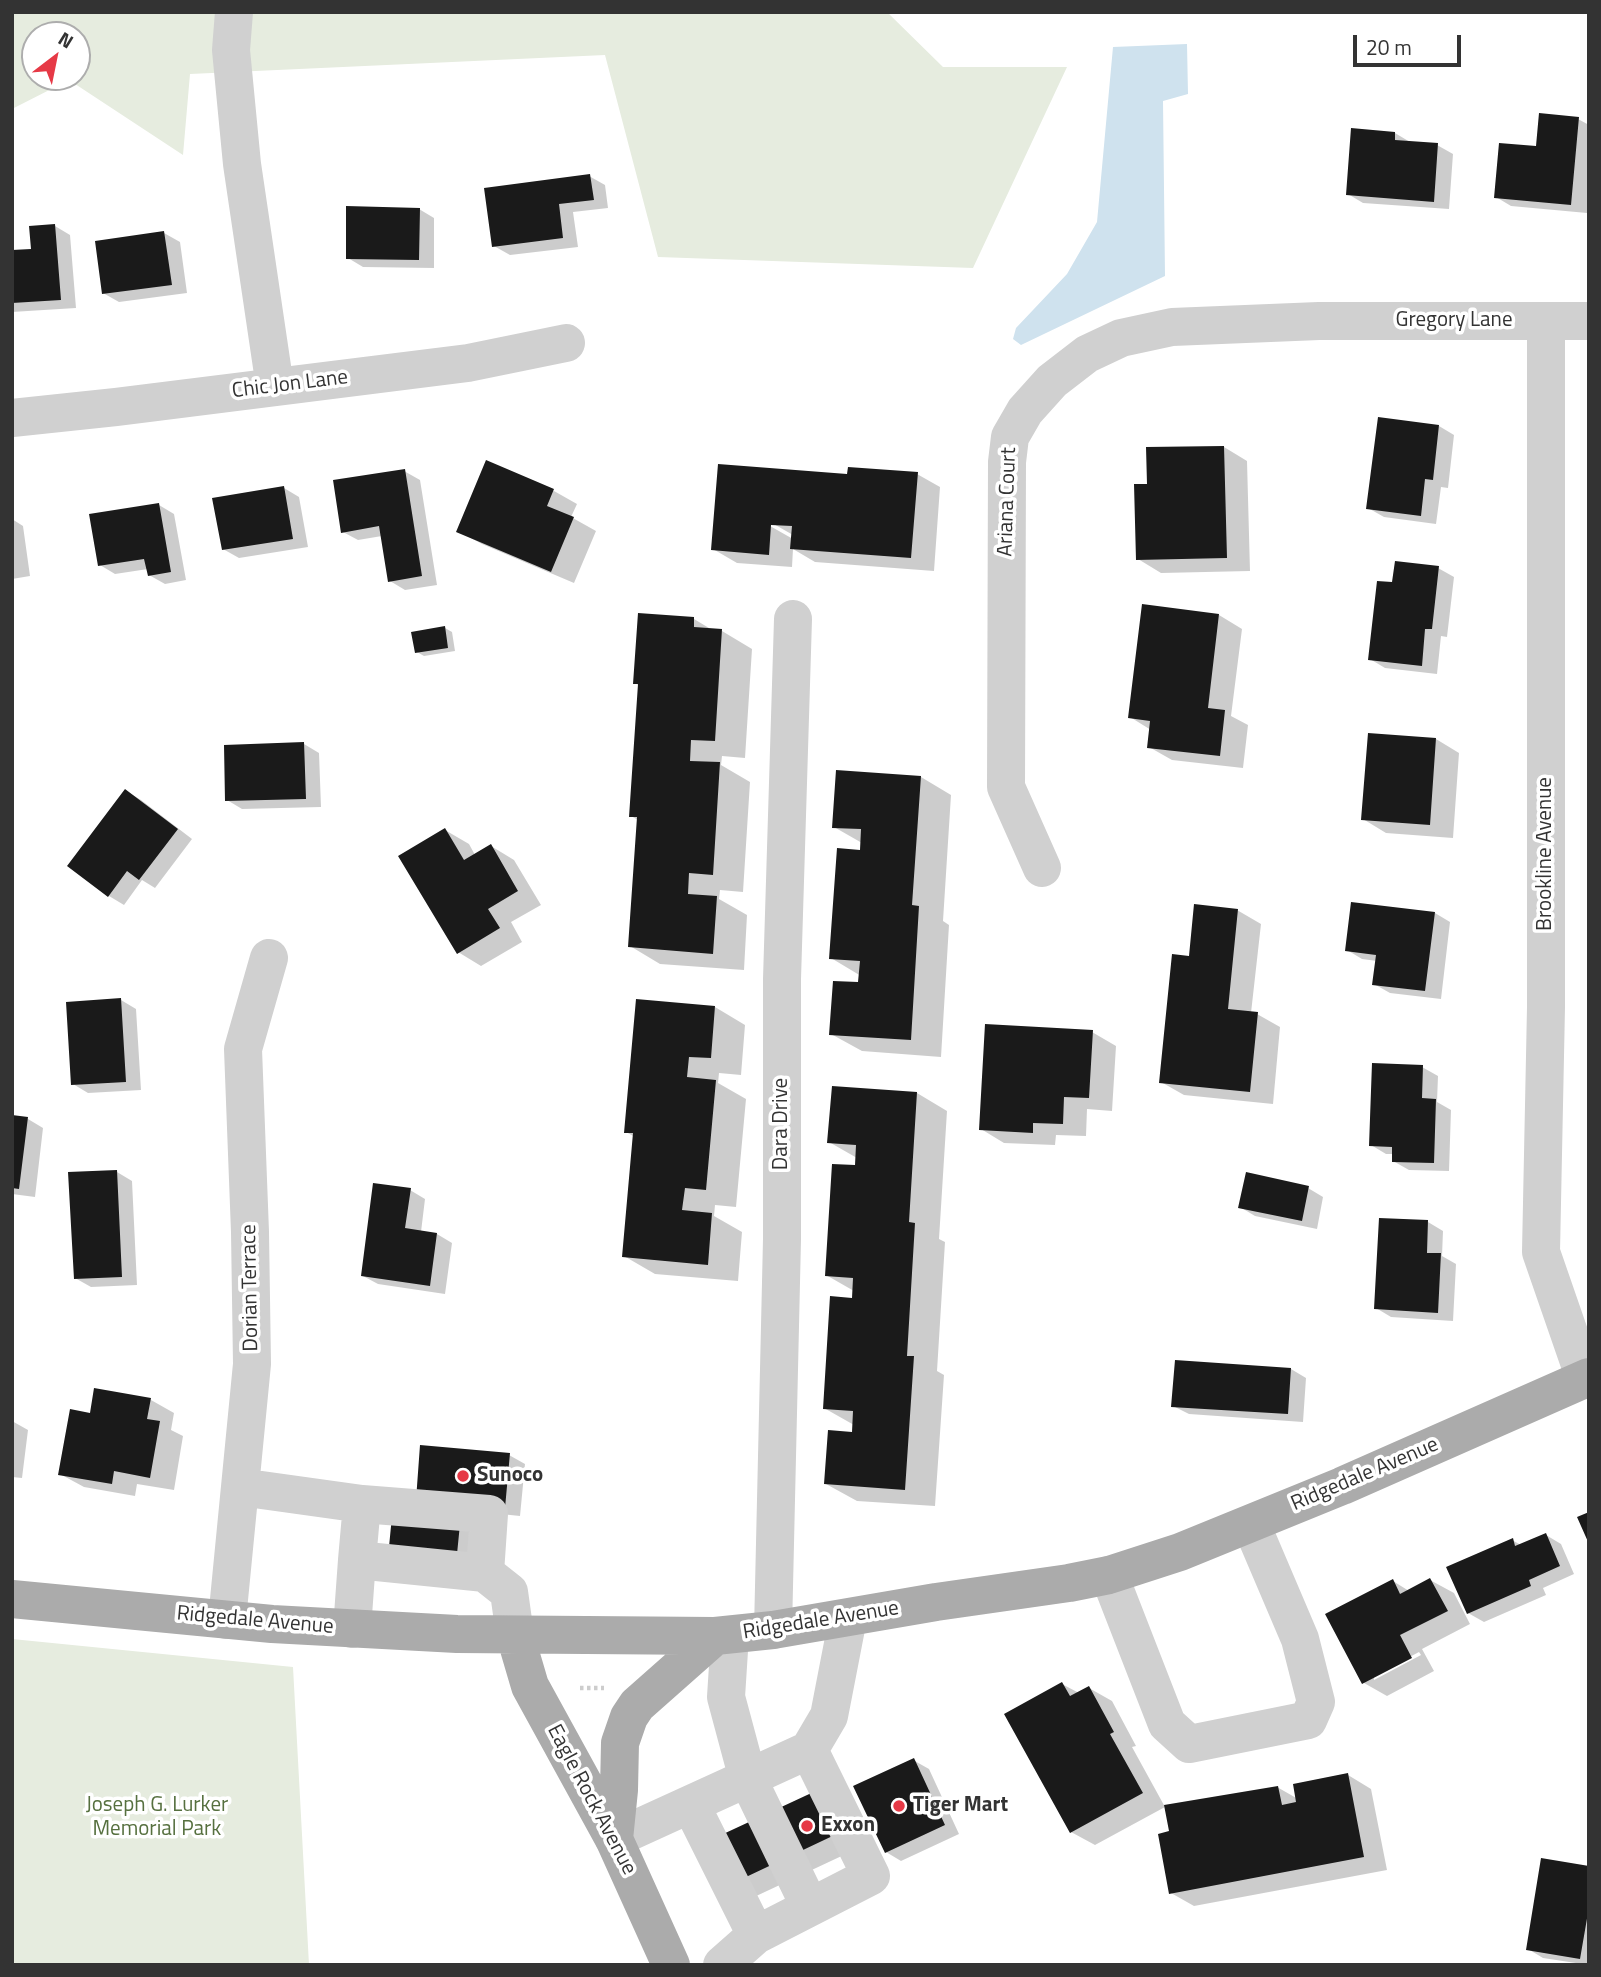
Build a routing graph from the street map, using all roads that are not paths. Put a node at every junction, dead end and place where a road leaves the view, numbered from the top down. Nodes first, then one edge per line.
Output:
1 (234, 12) edge
2 (1319, 321) joint
3 (1589, 321) edge
4 (1546, 322) junction
5 (566, 343) dead end
6 (275, 387) junction
7 (12, 418) edge
8 (793, 618) dead end
9 (1042, 868) dead end
10 (269, 958) dead end
11 (1587, 1378) edge
12 (240, 1487) junction
13 (362, 1504) junction
14 (1251, 1524) junction
15 (357, 1560) junction
16 (485, 1573) junction
17 (1109, 1575) junction
18 (12, 1599) edge
19 (848, 1618) junction
20 (228, 1620) junction
21 (352, 1629) junction
22 (773, 1630) junction
23 (515, 1634) junction
24 (723, 1636) junction
25 (809, 1750) junction
26 (748, 1779) junction
27 (691, 1805) junction
28 (614, 1839) junction
29 (810, 1908) junction
30 (756, 1935) junction
31 (671, 1965) edge
32 (722, 1965) edge

1 - 6 street
2 - 4 street, Gregory Lane
2 - 9 street, Ariana Court
3 - 4 street, Gregory Lane
4 - 11 street, Brookline Avenue
5 - 6 street, Chic Jon Lane
6 - 7 street, Chic Jon Lane
8 - 22 street, Dara Drive
10 - 12 street, Dorian Terrace
11 - 14 main road, Ridgedale Avenue
12 - 13 street
12 - 20 street, Dorian Terrace
13 - 15 street
13 - 16 street
14 - 17 main road, Ridgedale Avenue
14 - 17 street
15 - 16 street
15 - 21 street
16 - 23 street
17 - 19 main road, Ridgedale Avenue
18 - 20 main road, Ridgedale Avenue
19 - 22 main road, Ridgedale Avenue
19 - 25 street
20 - 21 main road, Ridgedale Avenue
21 - 23 main road, Ridgedale Avenue
22 - 24 main road, Ridgedale Avenue
23 - 24 main road, Ridgedale Avenue
23 - 28 main road, Eagle Rock Avenue
24 - 26 street
24 - 28 main road
25 - 26 street
25 - 29 street
26 - 27 street
26 - 29 street
27 - 28 street
27 - 30 street
28 - 31 main road, Eagle Rock Avenue
29 - 30 street
30 - 32 street

